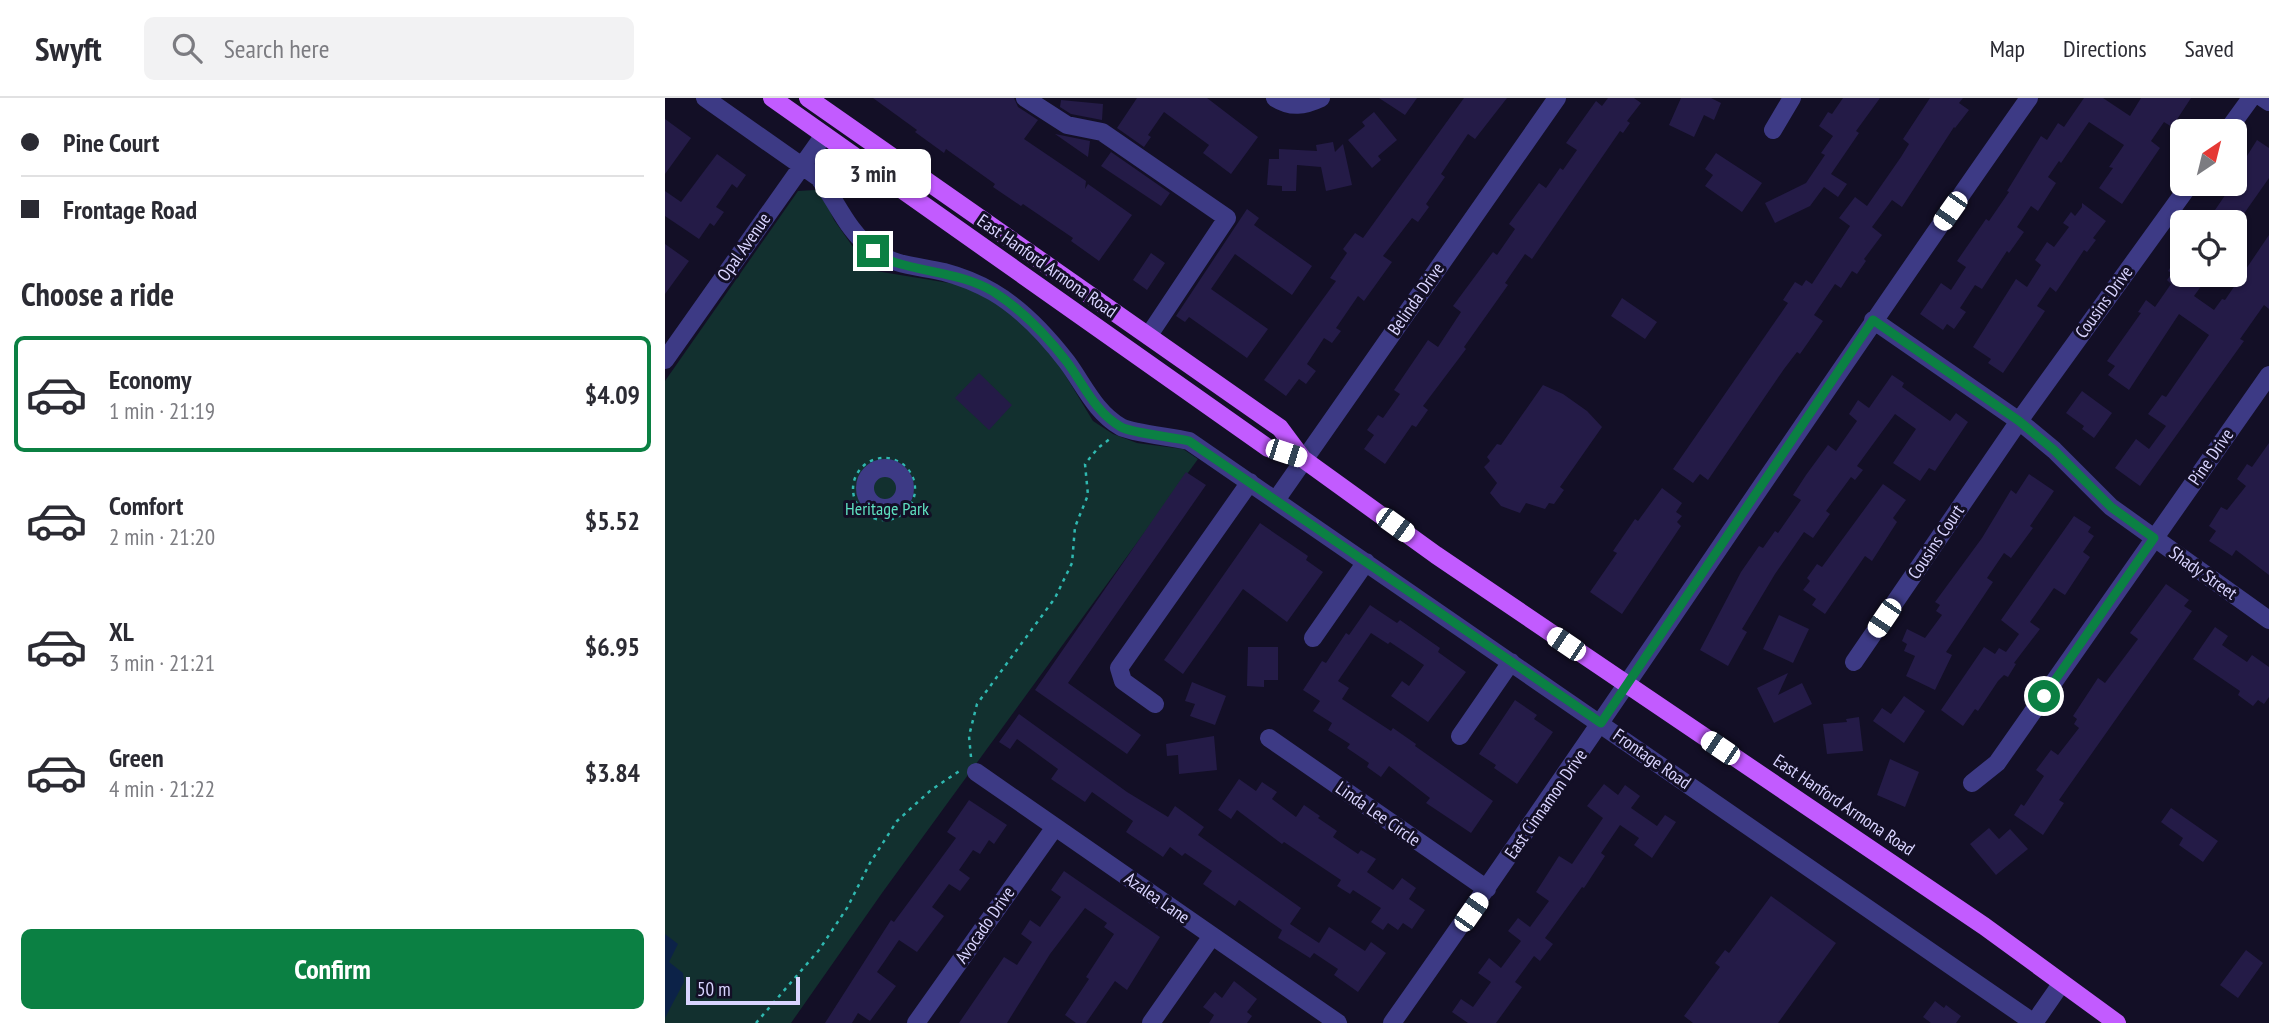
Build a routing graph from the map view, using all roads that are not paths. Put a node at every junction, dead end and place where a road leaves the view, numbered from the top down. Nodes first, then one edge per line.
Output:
1 (705, 98) edge
2 (772, 98) edge
3 (808, 98) edge
4 (1025, 98) edge
5 (1275, 98) edge
6 (1557, 98) edge
7 (1792, 98) edge
8 (2251, 98) edge
9 (2263, 98) edge
10 (2026, 99) edge
11 (1315, 101) edge
12 (2269, 102) edge
13 (2236, 119) edge
14 (1773, 130) dead end
15 (824, 135) junction
16 (804, 165) junction
17 (2181, 196) edge
18 (1873, 320) junction
19 (1149, 335) junction
20 (665, 360) edge
21 (2269, 375) edge
22 (2019, 421) junction
23 (1303, 459) junction
24 (1250, 482) junction
25 (1276, 500) junction
26 (2154, 538) junction
27 (1366, 562) junction
28 (2269, 620) edge
29 (1313, 638) dead end
30 (1511, 662) junction
31 (1854, 662) dead end
32 (1628, 685) junction
33 (1155, 704) dead end
34 (1601, 723) junction
35 (1460, 736) dead end
36 (1269, 738) dead end
37 (976, 772) dead end
38 (1972, 783) dead end
39 (1055, 827) junction
40 (1486, 890) junction
41 (1212, 936) junction
42 (2060, 984) junction
43 (2028, 1021) edge
44 (916, 1023) edge
45 (1151, 1023) edge
46 (1338, 1023) edge
47 (1392, 1023) edge
48 (2117, 1023) edge

1 - 16 street, Frontage Road
2 - 15 main road, East Hanford Armona Road
3 - 19 main road, East Hanford Armona Road
4 - 19 street
5 - 11 street
6 - 23 street, Belinda Drive
7 - 14 street
8 - 13 street
9 - 12 street
10 - 18 street, East Cinnamon Drive
15 - 16 street, Opal Avenue
15 - 23 main road, East Hanford Armona Road
16 - 20 street, Opal Avenue
16 - 24 street, Frontage Road
17 - 22 street, Cousins Drive
18 - 22 street, Shady Street
18 - 32 street, East Cinnamon Drive
19 - 23 main road, East Hanford Armona Road
21 - 26 street, Pine Drive
22 - 26 street, Shady Street
22 - 31 street, Cousins Court
23 - 25 street, Belinda Drive
23 - 32 main road, East Hanford Armona Road
24 - 25 street, Frontage Road
24 - 33 street
25 - 27 street, Frontage Road
26 - 28 street, Shady Street
26 - 38 street, Pine Drive
27 - 29 street
27 - 30 street, Frontage Road
30 - 34 street, Frontage Road
30 - 35 street
32 - 34 street, East Cinnamon Drive
32 - 42 main road, East Hanford Armona Road
34 - 40 street, East Cinnamon Drive
34 - 43 street, Frontage Road
36 - 40 street, Linda Lee Circle
37 - 39 street, Azalea Lane
39 - 41 street, Azalea Lane
39 - 44 street, Avocado Drive
40 - 47 street, East Cinnamon Drive
41 - 45 street
41 - 46 street, Azalea Lane
42 - 43 street
42 - 48 main road, East Hanford Armona Road

